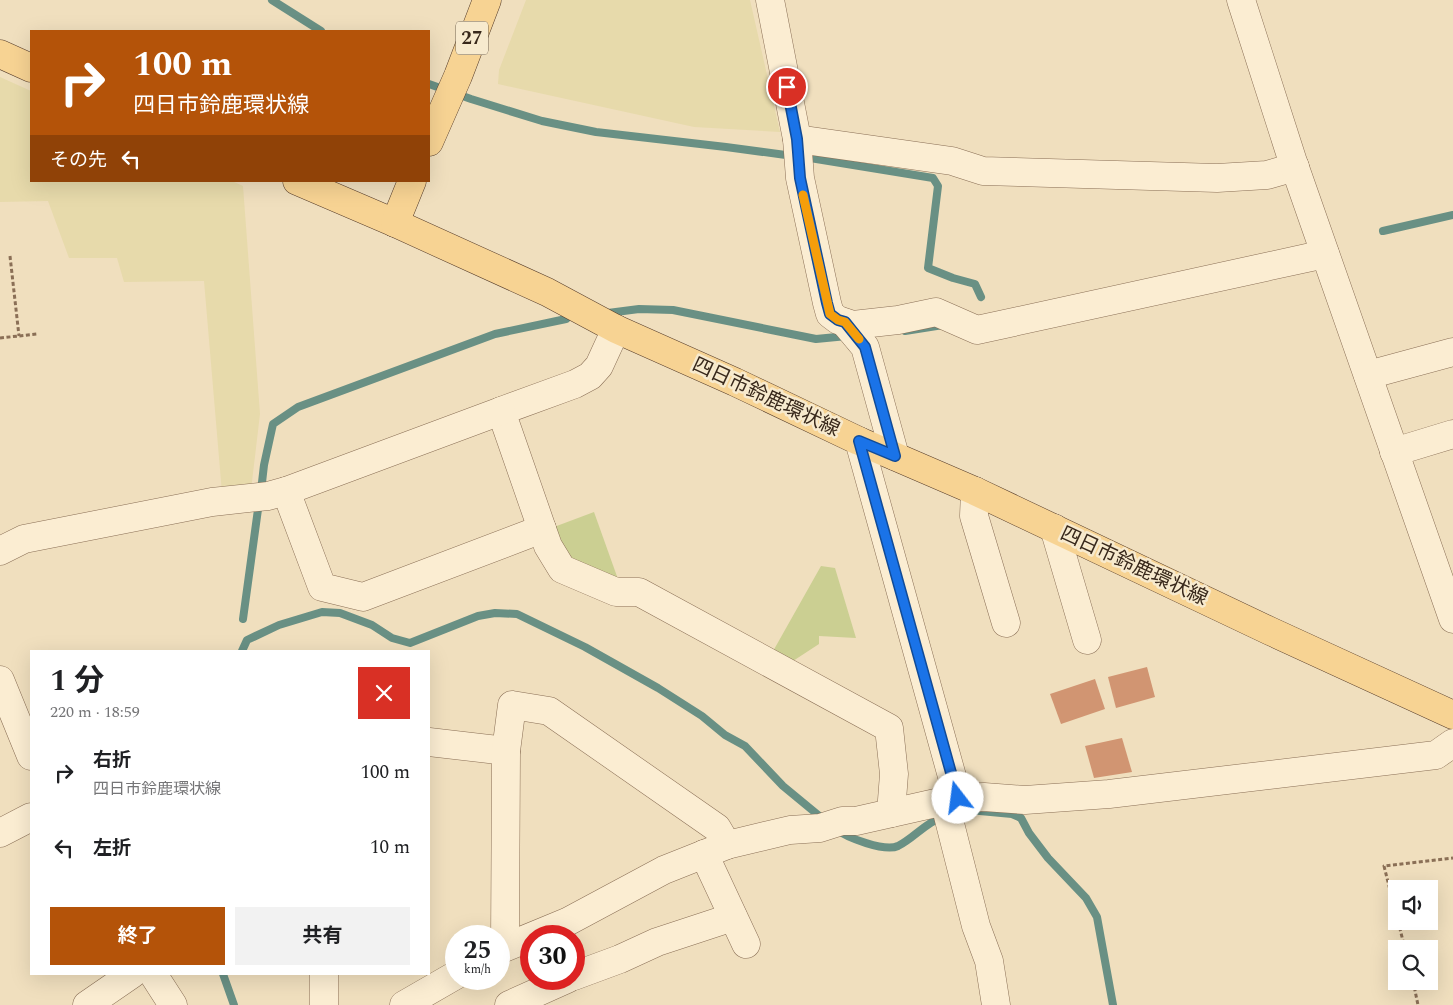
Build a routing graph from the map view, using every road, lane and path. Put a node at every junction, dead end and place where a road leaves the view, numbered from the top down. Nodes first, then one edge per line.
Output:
1 (487, 0) edge
2 (770, 0) edge
3 (1240, 0) edge
4 (0, 54) edge
5 (30, 68) edge
6 (430, 140) edge
7 (798, 151) junction
8 (1295, 167) junction
9 (299, 182) edge
10 (412, 182) edge
11 (395, 222) junction
12 (1326, 254) junction
13 (10, 256) dead end
14 (845, 323) junction
15 (616, 329) junction
16 (37, 334) dead end
17 (20, 336) junction
18 (0, 338) edge
19 (1453, 352) edge
20 (1368, 375) junction
21 (500, 411) junction
22 (1453, 434) edge
23 (859, 441) junction
24 (1394, 452) junction
25 (895, 456) junction
26 (975, 490) junction
27 (267, 495) junction
28 (1054, 528) junction
29 (542, 530) junction
30 (0, 551) edge
31 (1453, 619) edge
32 (1006, 623) dead end
33 (1087, 640) dead end
34 (0, 680) edge
35 (1453, 715) edge
36 (430, 742) edge
37 (1453, 743) edge
38 (506, 751) junction
39 (30, 754) edge
40 (949, 806) junction
41 (891, 813) junction
42 (30, 818) edge
43 (0, 833) edge
44 (716, 849) junction
45 (1453, 858) edge
46 (1388, 882) edge
47 (733, 917) junction
48 (502, 925) edge
49 (746, 944) dead end
50 (510, 945) edge
51 (585, 972) edge
52 (131, 975) edge
53 (155, 975) edge
54 (324, 975) edge
55 (445, 981) edge
56 (543, 990) edge
57 (1415, 990) edge
58 (87, 1005) edge
59 (172, 1005) edge
60 (324, 1005) edge
61 (404, 1005) edge
62 (510, 1005) edge
63 (996, 1005) edge
64 (1418, 1005) edge

1 - 6 main road, 27
2 - 7 street
3 - 8 street
4 - 5 main road
7 - 8 street
7 - 14 street
8 - 12 street
9 - 11 main road, 四日市鈴鹿環状線
10 - 11 main road
11 - 15 main road, 四日市鈴鹿環状線
12 - 14 street
12 - 20 street
13 - 17 path
14 - 25 street
15 - 21 street
15 - 23 main road, 四日市鈴鹿環状線
16 - 17 path
17 - 18 path
19 - 20 street
20 - 24 street
21 - 27 street
21 - 29 street
22 - 24 street
23 - 25 main road, 四日市鈴鹿環状線
23 - 40 street
24 - 31 street
25 - 26 main road, 四日市鈴鹿環状線
26 - 28 main road, 四日市鈴鹿環状線
26 - 32 street
27 - 29 street
27 - 30 street
28 - 33 street
28 - 35 main road, 四日市鈴鹿環状線
29 - 41 street
34 - 39 street
36 - 38 street
37 - 40 street
38 - 44 street
38 - 48 street
40 - 41 street
40 - 63 street
41 - 44 street
42 - 43 street
44 - 47 street
44 - 50 street
45 - 46 path
47 - 49 street
47 - 51 street
52 - 58 street
53 - 59 street
54 - 60 street
55 - 61 street
56 - 62 street
57 - 64 path

